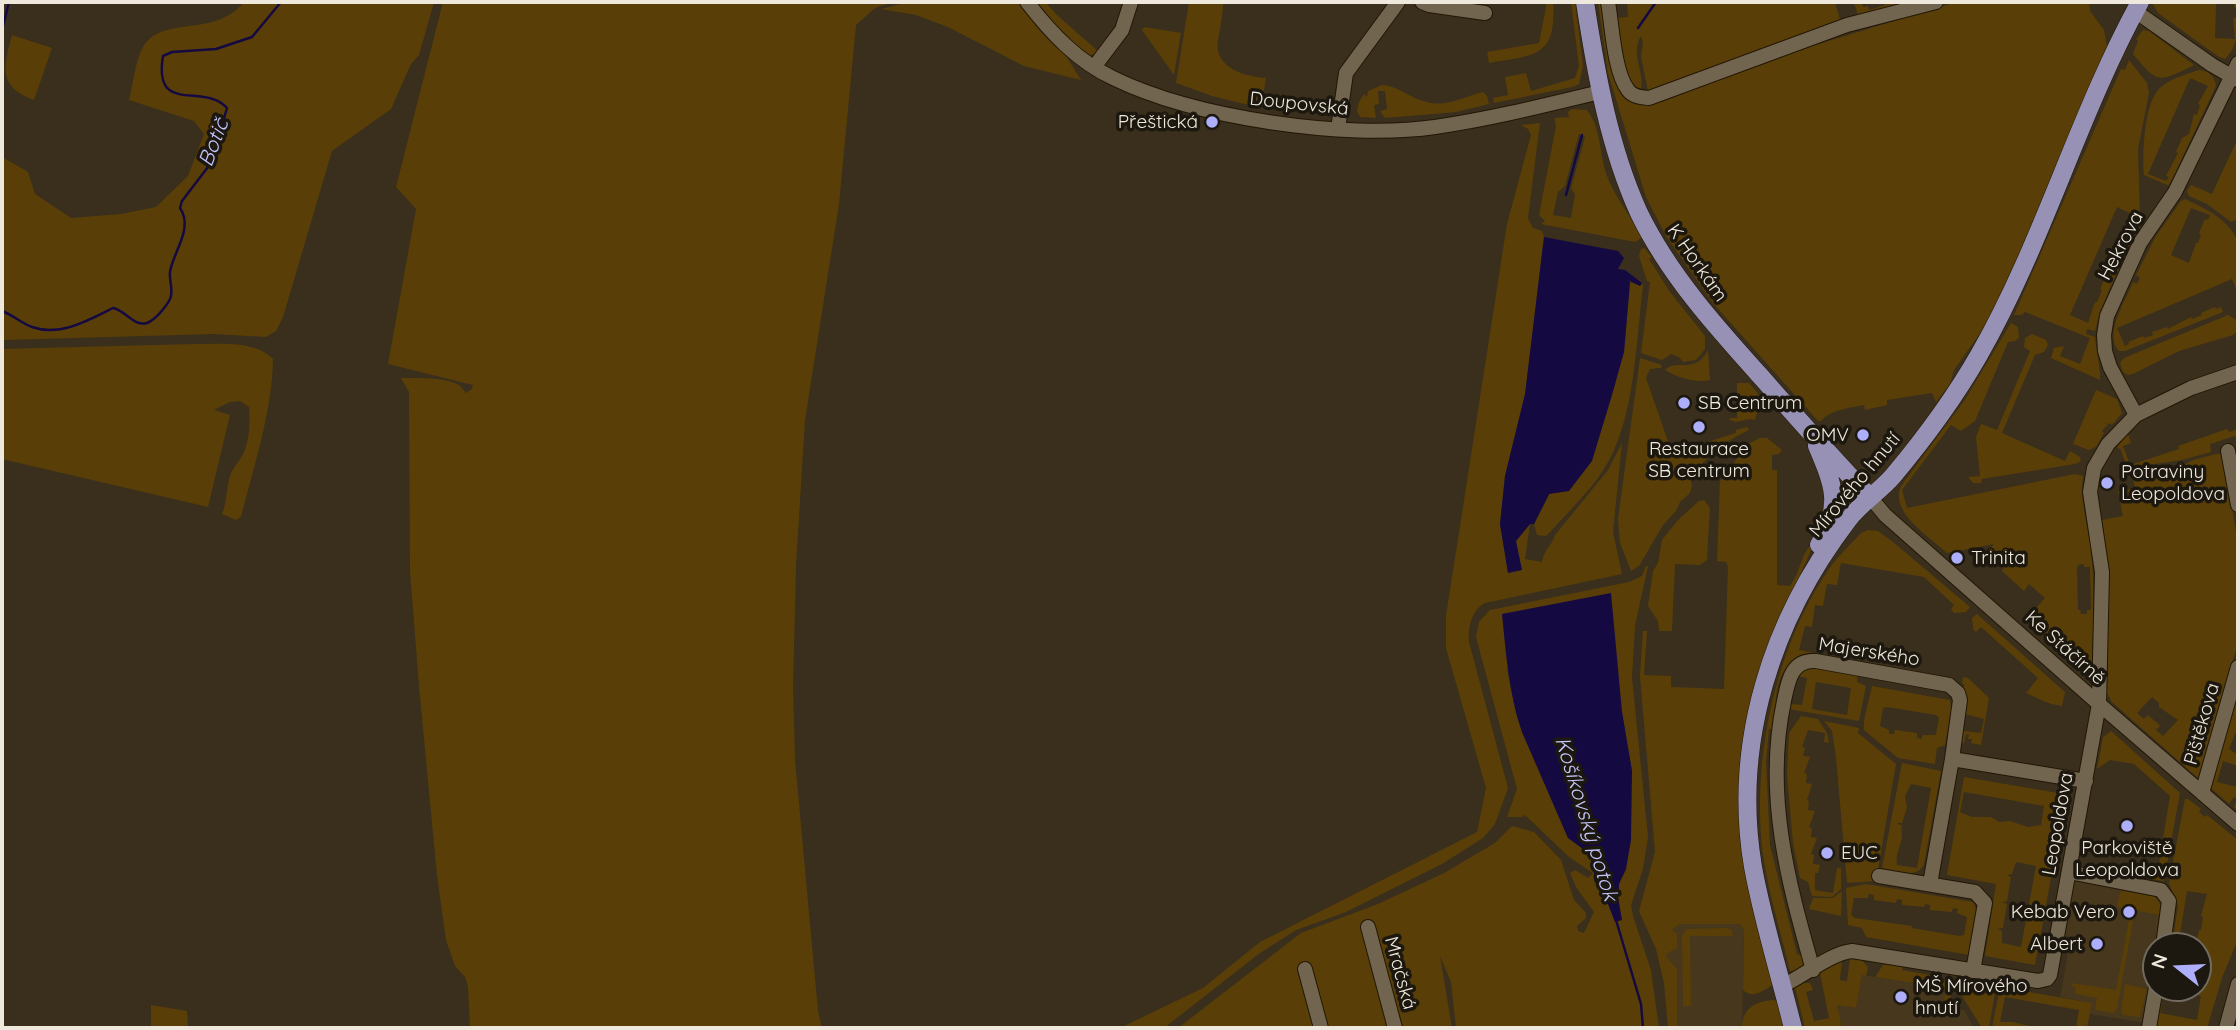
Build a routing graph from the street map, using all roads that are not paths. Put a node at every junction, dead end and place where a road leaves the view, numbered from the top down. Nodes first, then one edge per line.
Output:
1 (1027, 2) edge
2 (1131, 2) edge
3 (1398, 2) edge
4 (1422, 2) edge
5 (1585, 2) edge
6 (1608, 2) edge
7 (1936, 2) edge
8 (2137, 6) edge
9 (1485, 13) dead end
10 (1094, 67) junction
11 (2236, 73) edge
12 (1600, 92) junction
13 (1338, 129) junction
14 (2238, 372) edge
15 (2136, 415) junction
16 (1811, 433) junction
17 (2228, 451) dead end
18 (1870, 497) junction
19 (2238, 505) edge
20 (1814, 567) junction
21 (2238, 667) edge
22 (2099, 704) junction
23 (1952, 759) junction
24 (2086, 781) junction
25 (2202, 793) junction
26 (2238, 824) edge
27 (2070, 872) junction
28 (1879, 876) dead end
29 (1930, 884) junction
30 (1368, 927) dead end
31 (2165, 932) edge
32 (1305, 969) dead end
33 (1813, 970) junction
34 (1973, 971) junction
35 (2238, 984) edge
36 (1782, 986) junction
37 (2153, 1002) edge
38 (1321, 1028) edge
39 (1395, 1028) edge
40 (1793, 1028) edge
41 (2149, 1028) edge
42 (2226, 1028) edge

1 - 10 street, Doupovská
2 - 10 street
3 - 13 street
4 - 9 street
5 - 12 main road, K Horkám
6 - 7 street
8 - 11 street
8 - 18 main road, Mírového hnutí
10 - 13 street, Doupovská
11 - 15 street, Hekrova
12 - 13 street, Doupovská
12 - 16 main road, K Horkám
14 - 15 street, Leopoldova
15 - 22 street, Leopoldova
16 - 18 main road, K Horkám
16 - 20 main road
17 - 19 street
18 - 20 main road, Mírového hnutí
18 - 22 street, Ke Stáčírně
20 - 36 main road, Mírového hnutí
21 - 25 street, Pištěkova
22 - 24 street, Leopoldova
22 - 25 street, Ke Stáčírně
23 - 24 street
23 - 29 street
23 - 33 street, Majerského
24 - 27 street, Leopoldova
25 - 26 street, Ke Stáčírně
27 - 31 street
27 - 34 street, Leopoldova
28 - 29 street
29 - 34 street
30 - 39 street, Mračská
32 - 38 street
33 - 34 street, Leopoldova
33 - 36 street, Leopoldova
35 - 42 street
36 - 40 main road, Mírového hnutí
37 - 41 street

